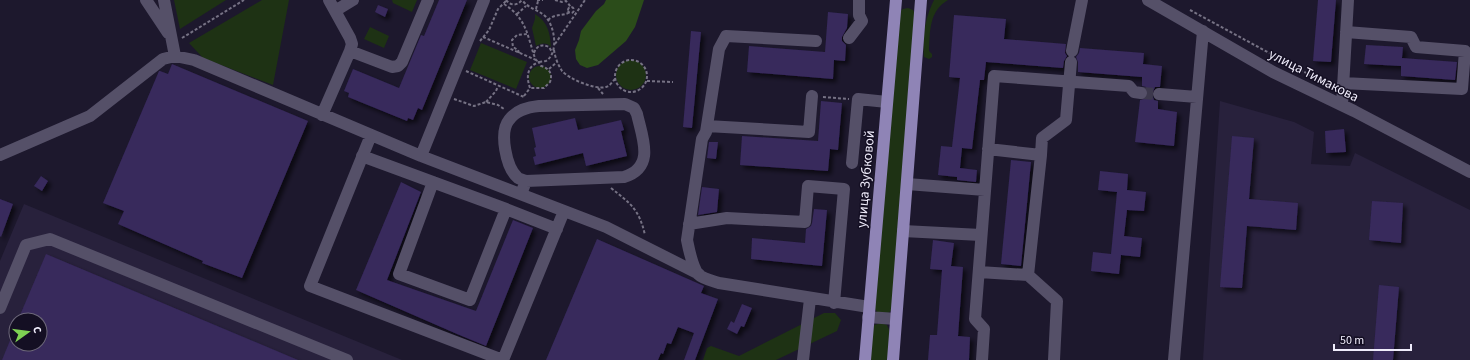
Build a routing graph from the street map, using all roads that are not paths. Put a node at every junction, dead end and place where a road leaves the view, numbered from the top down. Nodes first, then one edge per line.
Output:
1 (146, 0) edge
2 (164, 0) edge
3 (329, 0) edge
4 (354, 0) edge
5 (428, 0) edge
6 (484, 0) edge
7 (859, 0) edge
8 (895, 0) edge
9 (921, 0) edge
10 (1082, 0) edge
11 (1148, 0) edge
12 (1348, 0) edge
13 (1167, 5) edge
14 (335, 11) junction
15 (1203, 31) junction
16 (1346, 32) junction
17 (849, 38) dead end
18 (172, 41) junction
19 (815, 41) dead end
20 (350, 51) junction
21 (175, 56) junction
22 (1070, 81) junction
23 (1343, 88) junction
24 (1141, 92) tunnel mouth
25 (1159, 94) tunnel mouth
26 (812, 96) road end
27 (1197, 97) junction
28 (887, 102) junction
29 (1342, 105) junction
30 (322, 115) junction
31 (707, 126) junction
32 (371, 135) junction
33 (988, 149) junction
34 (0, 155) edge
35 (1041, 155) junction
36 (362, 156) junction
37 (421, 156) junction
38 (852, 163) dead end
39 (1470, 172) edge
40 (526, 181) junction
41 (433, 182) junction
42 (907, 184) junction
43 (985, 190) junction
44 (521, 194) junction
45 (506, 209) junction
46 (564, 210) junction
47 (689, 224) junction
48 (557, 229) junction
49 (903, 231) junction
50 (981, 235) junction
51 (979, 272) junction
52 (699, 274) junction
53 (1028, 275) junction
54 (810, 298) junction
55 (834, 303) junction
56 (0, 308) edge
57 (869, 312) junction
58 (896, 319) junction
59 (346, 360) edge
60 (803, 360) edge
61 (865, 360) edge
62 (894, 360) edge
63 (982, 360) edge
64 (1054, 360) edge
65 (1174, 360) edge

1 - 18 street
2 - 18 street
3 - 14 street
4 - 14 street
5 - 20 street
6 - 37 street
7 - 17 street
8 - 28 main road, улица Зубковой
9 - 42 main road
10 - 22 street
11 - 13 street, улица Тимакова
12 - 16 street
13 - 15 street, улица Тимакова
14 - 20 street
15 - 27 street
15 - 29 street, улица Тимакова
16 - 23 street
16 - 23 street
18 - 21 street
19 - 31 street
20 - 30 street
21 - 30 street
21 - 34 street
22 - 24 street
22 - 33 street
22 - 35 street
23 - 29 street
25 - 27 street
26 - 31 street
27 - 65 street
28 - 38 street
28 - 57 main road, улица Зубковой
29 - 39 street, улица Тимакова
30 - 32 street
31 - 47 street
32 - 36 street
32 - 37 street
33 - 35 street
33 - 43 street
35 - 53 street
36 - 41 street
36 - 48 street
37 - 44 street
40 - 40 street
40 - 44 street
41 - 45 street
41 - 45 street
42 - 43 street
42 - 49 main road
43 - 50 street
44 - 46 street
45 - 48 street
46 - 48 street
46 - 52 street
47 - 52 street
47 - 55 street
49 - 50 street
49 - 58 main road
50 - 51 street
51 - 53 street
51 - 63 street
52 - 54 street
53 - 64 street
54 - 55 street
54 - 60 street
55 - 57 street
56 - 59 street
57 - 58 street
57 - 61 main road, улица Зубковой
58 - 62 main road

